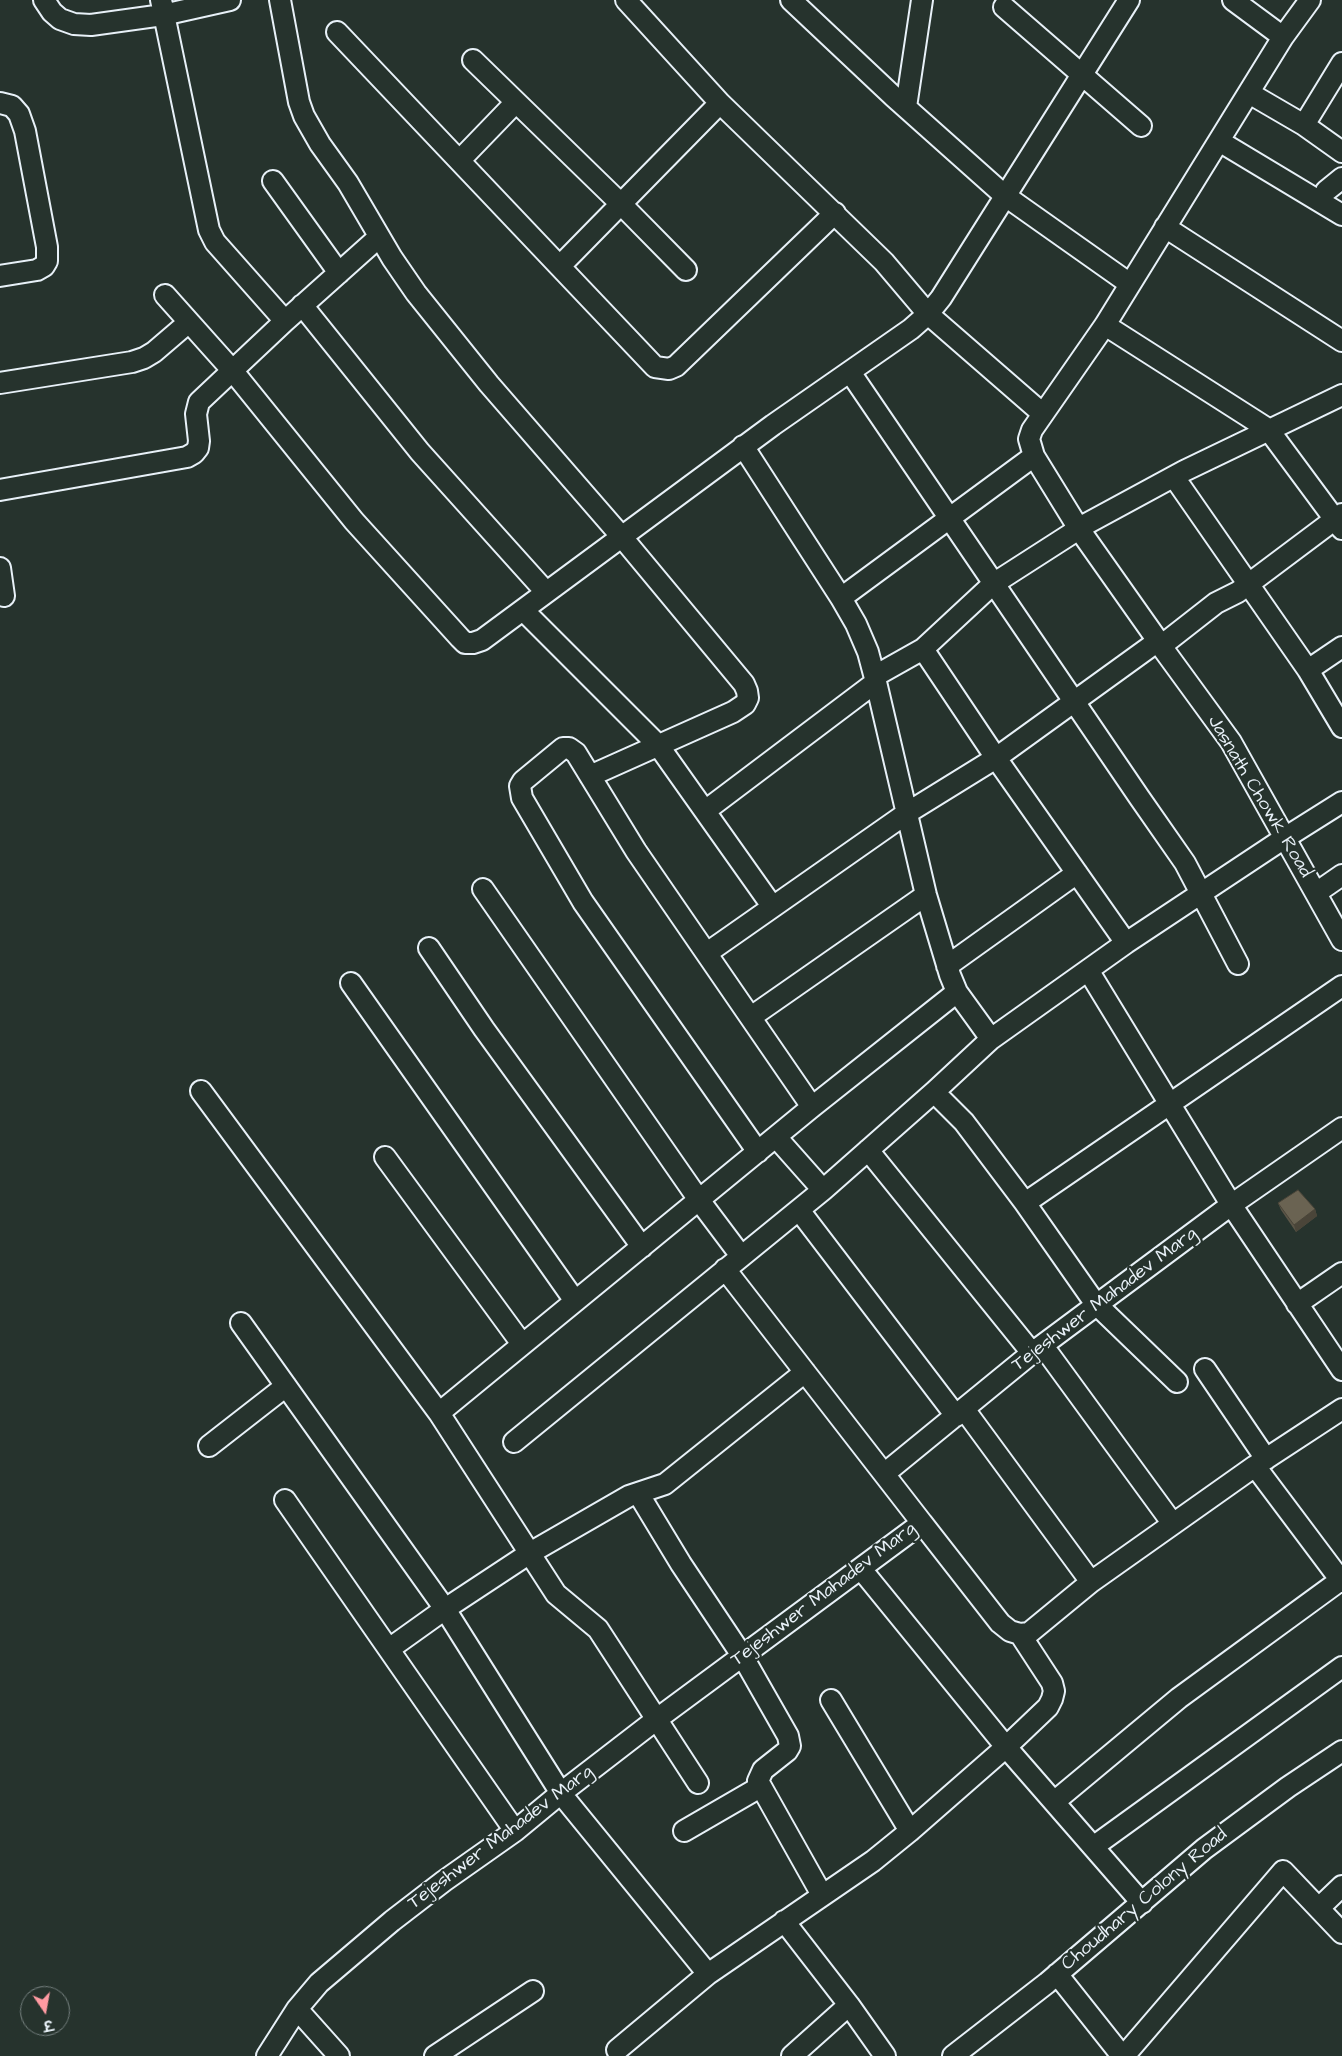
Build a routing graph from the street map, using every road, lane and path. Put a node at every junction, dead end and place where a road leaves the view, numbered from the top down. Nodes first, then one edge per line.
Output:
1 (44, 0) edge
2 (230, 0) edge
3 (280, 0) edge
4 (626, 0) edge
5 (791, 0) edge
6 (922, 0) edge
7 (1129, 0) edge
8 (1233, 0) edge
9 (1310, 0) edge
10 (1004, 7) dead end
11 (162, 8) edge
12 (337, 32) dead end
13 (1283, 38) junction
14 (473, 60) dead end
15 (1342, 63) edge
16 (1082, 74) junction
17 (1249, 92) junction
18 (516, 102) junction
19 (0, 103) edge
20 (720, 103) junction
21 (906, 107) junction
22 (1304, 125) junction
23 (1141, 126) dead end
24 (1219, 141) junction
25 (1342, 152) edge
26 (460, 160) junction
27 (1342, 178) edge
28 (274, 181) dead end
29 (1326, 190) dead end
30 (1004, 195) junction
31 (621, 204) junction
32 (835, 213) junction
33 (1342, 215) edge
34 (1165, 228) junction
35 (379, 237) junction
36 (560, 266) junction
37 (686, 270) dead end
38 (339, 273) junction
39 (0, 276) edge
40 (1130, 284) junction
41 (165, 295) dead end
42 (302, 305) junction
43 (928, 314) junction
44 (285, 321) junction
45 (189, 322) junction
46 (1105, 324) junction
47 (1342, 341) edge
48 (232, 370) junction
49 (850, 372) junction
50 (0, 383) edge
51 (1342, 395) edge
52 (1042, 414) junction
53 (1268, 429) junction
54 (743, 446) junction
55 (1034, 456) junction
56 (1174, 477) junction
57 (0, 490) edge
58 (949, 518) junction
59 (1340, 521) edge
60 (1079, 529) junction
61 (621, 536) junction
62 (0, 568) edge
63 (994, 584) junction
64 (1248, 584) junction
65 (546, 592) junction
66 (4, 596) dead end
67 (841, 598) junction
68 (523, 610) junction
69 (1342, 647) edge
70 (923, 649) junction
71 (1308, 670) junction
72 (876, 679) junction
73 (1074, 702) junction
74 (1342, 727) edge
75 (658, 745) junction
76 (996, 758) junction
77 (590, 776) junction
78 (1342, 802) edge
79 (705, 811) junction
80 (907, 813) junction
81 (1285, 838) junction
82 (1077, 873) junction
83 (1342, 875) edge
84 (483, 889) dead end
85 (1316, 893) junction
86 (1201, 894) junction
87 (926, 895) junction
88 (772, 906) junction
89 (1342, 940) edge
90 (1126, 943) junction
91 (429, 948) dead end
92 (707, 953) junction
93 (1238, 964) dead end
94 (947, 966) junction
95 (1088, 970) junction
96 (352, 983) dead end
97 (1342, 986) edge
98 (957, 992) junction
99 (751, 1017) junction
100 (991, 1039) junction
101 (201, 1091) dead end
102 (934, 1092) junction
103 (1169, 1103) junction
104 (812, 1107) junction
105 (1342, 1128) edge
106 (776, 1137) junction
107 (868, 1150) junction
108 (758, 1152) junction
109 (385, 1157) dead end
110 (823, 1190) junction
111 (699, 1200) junction
112 (1025, 1203) junction
113 (1231, 1205) junction
114 (799, 1210) junction
115 (642, 1247) junction
116 (741, 1256) junction
117 (725, 1269) junction
118 (1342, 1273) edge
119 (575, 1301) junction
120 (1298, 1304) junction
121 (1097, 1305) junction
122 (242, 1323) dead end
123 (522, 1344) junction
124 (1038, 1350) junction
125 (1205, 1369) dead end
126 (1342, 1370) edge
127 (805, 1372) junction
128 (1177, 1382) dead end
129 (286, 1386) junction
130 (1342, 1410) edge
131 (960, 1412) junction
132 (439, 1413) junction
133 (514, 1442) dead end
134 (209, 1446) dead end
135 (1260, 1462) junction
136 (884, 1474) junction
137 (638, 1493) junction
138 (285, 1500) dead end
139 (922, 1523) junction
140 (1174, 1524) junction
141 (530, 1553) junction
142 (861, 1569) junction
143 (1342, 1580) edge
144 (1091, 1582) junction
145 (445, 1609) junction
146 (1020, 1634) junction
147 (389, 1649) junction
148 (742, 1657) junction
149 (1342, 1668) edge
150 (832, 1700) dead end
151 (657, 1719) junction
152 (1006, 1747) junction
153 (1342, 1751) edge
154 (698, 1783) dead end
155 (760, 1787) junction
156 (561, 1793) junction
157 (1054, 1802) junction
158 (515, 1831) junction
159 (684, 1831) dead end
160 (910, 1831) junction
161 (1092, 1847) junction
162 (1342, 1886) edge
163 (822, 1895) junction
164 (1142, 1902) junction
165 (1319, 1908) junction
166 (784, 1922) junction
167 (1342, 1933) edge
168 (708, 1974) junction
169 (1057, 1974) junction
170 (533, 1991) dead end
171 (849, 2005) junction
172 (297, 2009) junction
173 (617, 2050) dead end
174 (267, 2056) edge
175 (339, 2056) edge
176 (435, 2056) edge
177 (792, 2056) edge
178 (885, 2056) edge
179 (953, 2056) edge
180 (1123, 2056) edge

1 - 11 street
2 - 11 street
3 - 35 street
4 - 20 street
5 - 21 street
6 - 21 street
7 - 16 street
8 - 13 street
9 - 13 street
10 - 16 street
11 - 44 street
12 - 26 street
13 - 17 street
14 - 18 street
15 - 22 street
16 - 23 street
16 - 30 street
17 - 22 street
17 - 24 street
18 - 26 street
18 - 31 street
19 - 39 street
20 - 31 street
20 - 32 street
21 - 30 street
22 - 25 street
24 - 33 street
24 - 34 street
26 - 36 street
27 - 29 street
28 - 38 street
30 - 40 street
30 - 43 street
31 - 36 street
31 - 37 street
32 - 36 street
32 - 43 street
34 - 40 street
34 - 47 street
35 - 38 street
35 - 61 street
38 - 42 street
40 - 46 street
41 - 45 street
42 - 44 street
42 - 65 street
43 - 49 street
43 - 52 street
44 - 48 street
45 - 48 street
45 - 50 street
46 - 52 street
46 - 53 street
48 - 57 street
48 - 68 street
49 - 54 street
49 - 58 street
51 - 53 street
52 - 55 street
53 - 56 street
53 - 59 street
54 - 61 street
54 - 67 street
55 - 58 street
55 - 60 street
56 - 60 street
56 - 64 street
58 - 63 street
58 - 67 street
59 - 64 street, Jasnath Chowk Road
60 - 63 street
60 - 73 street
61 - 65 street
61 - 75 street
62 - 66 street
63 - 70 street
63 - 73 street
64 - 71 street
64 - 81 street, Jasnath Chowk Road
65 - 68 street
67 - 72 street
68 - 75 street
69 - 71 street
70 - 72 street
70 - 76 street
71 - 74 street
72 - 79 street
72 - 80 street
73 - 76 street
73 - 86 street
75 - 77 street
75 - 79 street
76 - 80 street
76 - 82 street
77 - 92 street
77 - 108 street
78 - 81 street
79 - 88 street
80 - 87 street
80 - 88 street
81 - 85 street, Jasnath Chowk Road
81 - 86 street
82 - 90 street
82 - 94 street
83 - 85 street
84 - 111 street
85 - 89 street, Jasnath Chowk Road
86 - 90 street
86 - 93 street
87 - 94 street
87 - 99 street
88 - 92 street
90 - 95 street
91 - 115 street
92 - 99 street
94 - 98 street
95 - 100 street
95 - 103 street
96 - 119 street
97 - 103 street
98 - 100 street
98 - 104 street
99 - 104 street
100 - 102 street
101 - 132 street
102 - 107 street
102 - 112 street
103 - 112 street
103 - 113 street
104 - 106 street
105 - 113 street, Tejeshwer Mahadev Marg
106 - 108 street
106 - 110 street
107 - 110 street
107 - 124 street
108 - 111 street
109 - 123 street
110 - 114 street
111 - 115 street
111 - 116 street
112 - 121 street
113 - 120 street
113 - 121 street, Tejeshwer Mahadev Marg
114 - 116 street
114 - 131 street
115 - 119 street
116 - 117 street
117 - 127 street
117 - 133 street
118 - 120 street
119 - 123 street
120 - 126 street
121 - 124 street, Tejeshwer Mahadev Marg
121 - 128 street
122 - 129 street
123 - 132 street
124 - 131 street, Tejeshwer Mahadev Marg
124 - 140 street
125 - 135 street
127 - 136 street
127 - 137 street
129 - 134 street
129 - 145 street
130 - 135 street
131 - 136 street, Tejeshwer Mahadev Marg
131 - 144 street
132 - 141 street
135 - 140 street
135 - 143 street
136 - 139 street, Tejeshwer Mahadev Marg
137 - 141 street
137 - 148 street
138 - 147 street
139 - 142 street, Tejeshwer Mahadev Marg
139 - 146 street
140 - 144 street
141 - 145 street
141 - 151 street
142 - 148 street, Tejeshwer Mahadev Marg
142 - 152 street
143 - 157 street
144 - 146 street
145 - 147 street
145 - 156 street
146 - 152 street
147 - 158 street
148 - 151 street, Tejeshwer Mahadev Marg
148 - 155 street
149 - 161 street
150 - 160 street
151 - 154 street
151 - 156 street, Tejeshwer Mahadev Marg
152 - 157 street
152 - 160 street
153 - 164 street, Choudhary Colony Road
155 - 159 street
155 - 163 street
156 - 158 street, Tejeshwer Mahadev Marg
156 - 168 street
157 - 161 street
158 - 172 street, Tejeshwer Mahadev Marg
160 - 163 street
161 - 164 street
162 - 165 street
163 - 166 street
164 - 169 street, Choudhary Colony Road
165 - 167 street
165 - 180 street
166 - 168 street
166 - 171 street
168 - 173 street
169 - 179 street, Choudhary Colony Road
169 - 180 street
170 - 176 street
171 - 177 street
171 - 178 street
172 - 174 street, Tejeshwer Mahadev Marg
172 - 175 street

